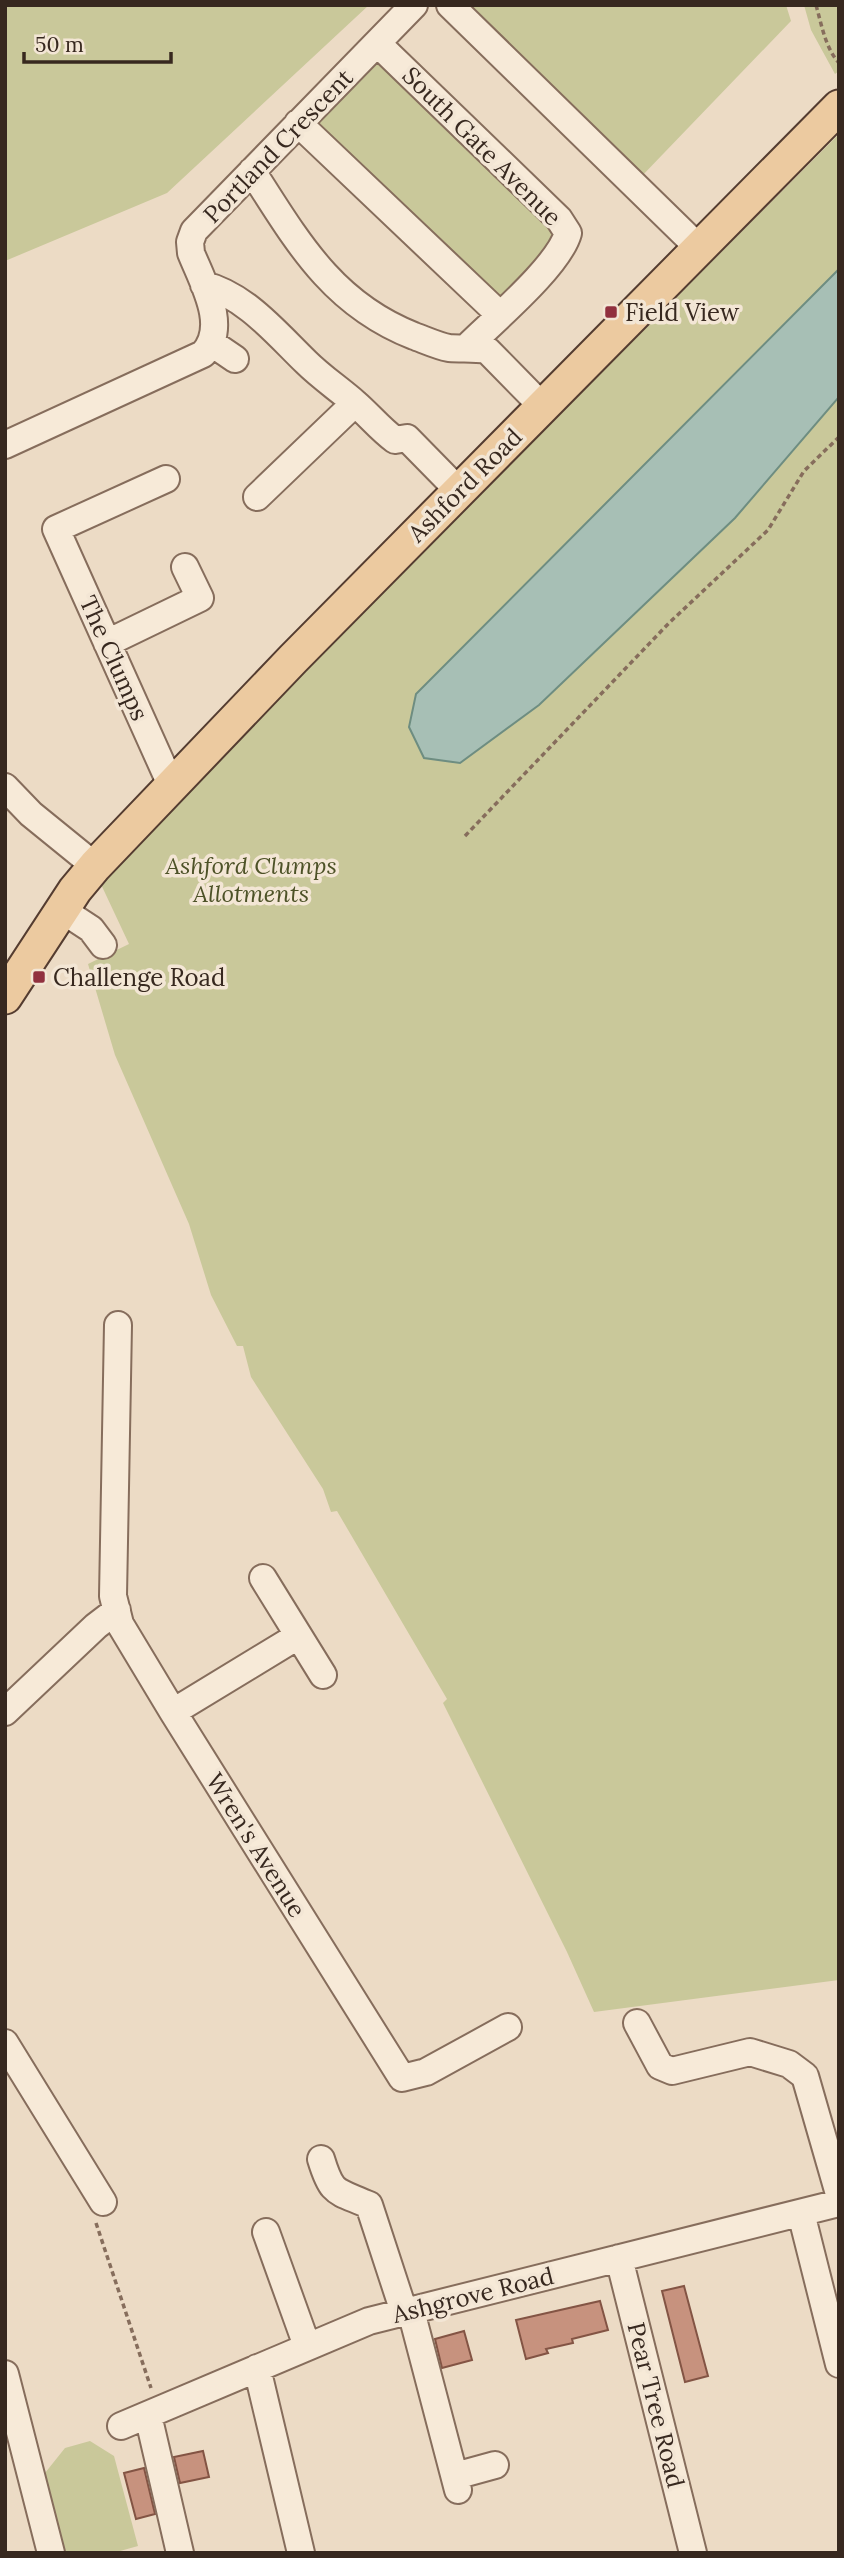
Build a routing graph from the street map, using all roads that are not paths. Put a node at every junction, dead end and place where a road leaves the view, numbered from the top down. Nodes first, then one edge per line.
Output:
1 (414, 5) edge
2 (450, 5) edge
3 (378, 44) junction
4 (839, 107) edge
5 (298, 123) junction
6 (252, 171) junction
7 (700, 249) junction
8 (204, 285) junction
9 (499, 314) junction
10 (213, 344) junction
11 (467, 347) junction
12 (235, 359) dead end
13 (355, 403) junction
14 (543, 407) junction
15 (5, 445) edge
16 (166, 479) dead end
17 (459, 491) junction
18 (257, 496) dead end
19 (185, 567) dead end
20 (107, 643) junction
21 (172, 787) junction
22 (8, 794) edge
23 (95, 866) junction
24 (62, 911) junction
25 (103, 945) dead end
26 (5, 997) edge
27 (118, 1325) dead end
28 (263, 1578) dead end
29 (117, 1610) junction
30 (298, 1636) junction
31 (323, 1675) dead end
32 (173, 1712) junction
33 (5, 1713) edge
34 (637, 2023) dead end
35 (508, 2027) dead end
36 (5, 2043) edge
37 (321, 2159) dead end
38 (839, 2194) edge
39 (103, 2202) road end
40 (839, 2203) edge
41 (802, 2213) junction
42 (267, 2231) dead end
43 (619, 2258) junction
44 (408, 2312) junction
45 (307, 2346) junction
46 (839, 2364) edge
47 (257, 2368) junction
48 (5, 2374) edge
49 (153, 2413) junction
50 (121, 2426) dead end
51 (495, 2465) dead end
52 (51, 2553) edge
53 (180, 2553) edge
54 (301, 2553) edge
55 (693, 2553) edge

1 - 3 street, Portland Crescent
2 - 7 street
3 - 5 street, Portland Crescent
3 - 9 street, South Gate Avenue
4 - 7 main road, Ashford Road
5 - 6 street, Portland Crescent
5 - 9 street
6 - 8 street, Portland Crescent
6 - 11 street
7 - 14 main road, Ashford Road
8 - 10 street, Portland Crescent
8 - 13 street
9 - 11 street, South Gate Avenue
10 - 12 street
10 - 15 street
11 - 14 street
13 - 17 street
13 - 18 street
14 - 17 main road, Ashford Road
16 - 20 street, The Clumps
17 - 21 main road, Ashford Road
19 - 20 street
20 - 21 street, The Clumps
21 - 23 main road, Ashford Road
22 - 23 street
23 - 24 main road, Ashford Road
24 - 25 street
24 - 26 main road, Ashford Road
27 - 29 street, Wren's Avenue
28 - 30 street
29 - 32 street, Wren's Avenue
29 - 33 street
30 - 31 street
30 - 32 street
32 - 35 street, Wren's Avenue
34 - 38 street
36 - 39 street
37 - 44 street
40 - 41 street, Ashgrove Road
41 - 43 street, Ashgrove Road
41 - 46 street
42 - 45 street
43 - 44 street, Ashgrove Road
43 - 55 street, Pear Tree Road
44 - 45 street, Ashgrove Road
44 - 51 street
45 - 47 street, Ashgrove Road
47 - 49 street, Ashgrove Road
47 - 54 street
48 - 52 street
49 - 50 street, Ashgrove Road
49 - 53 street

